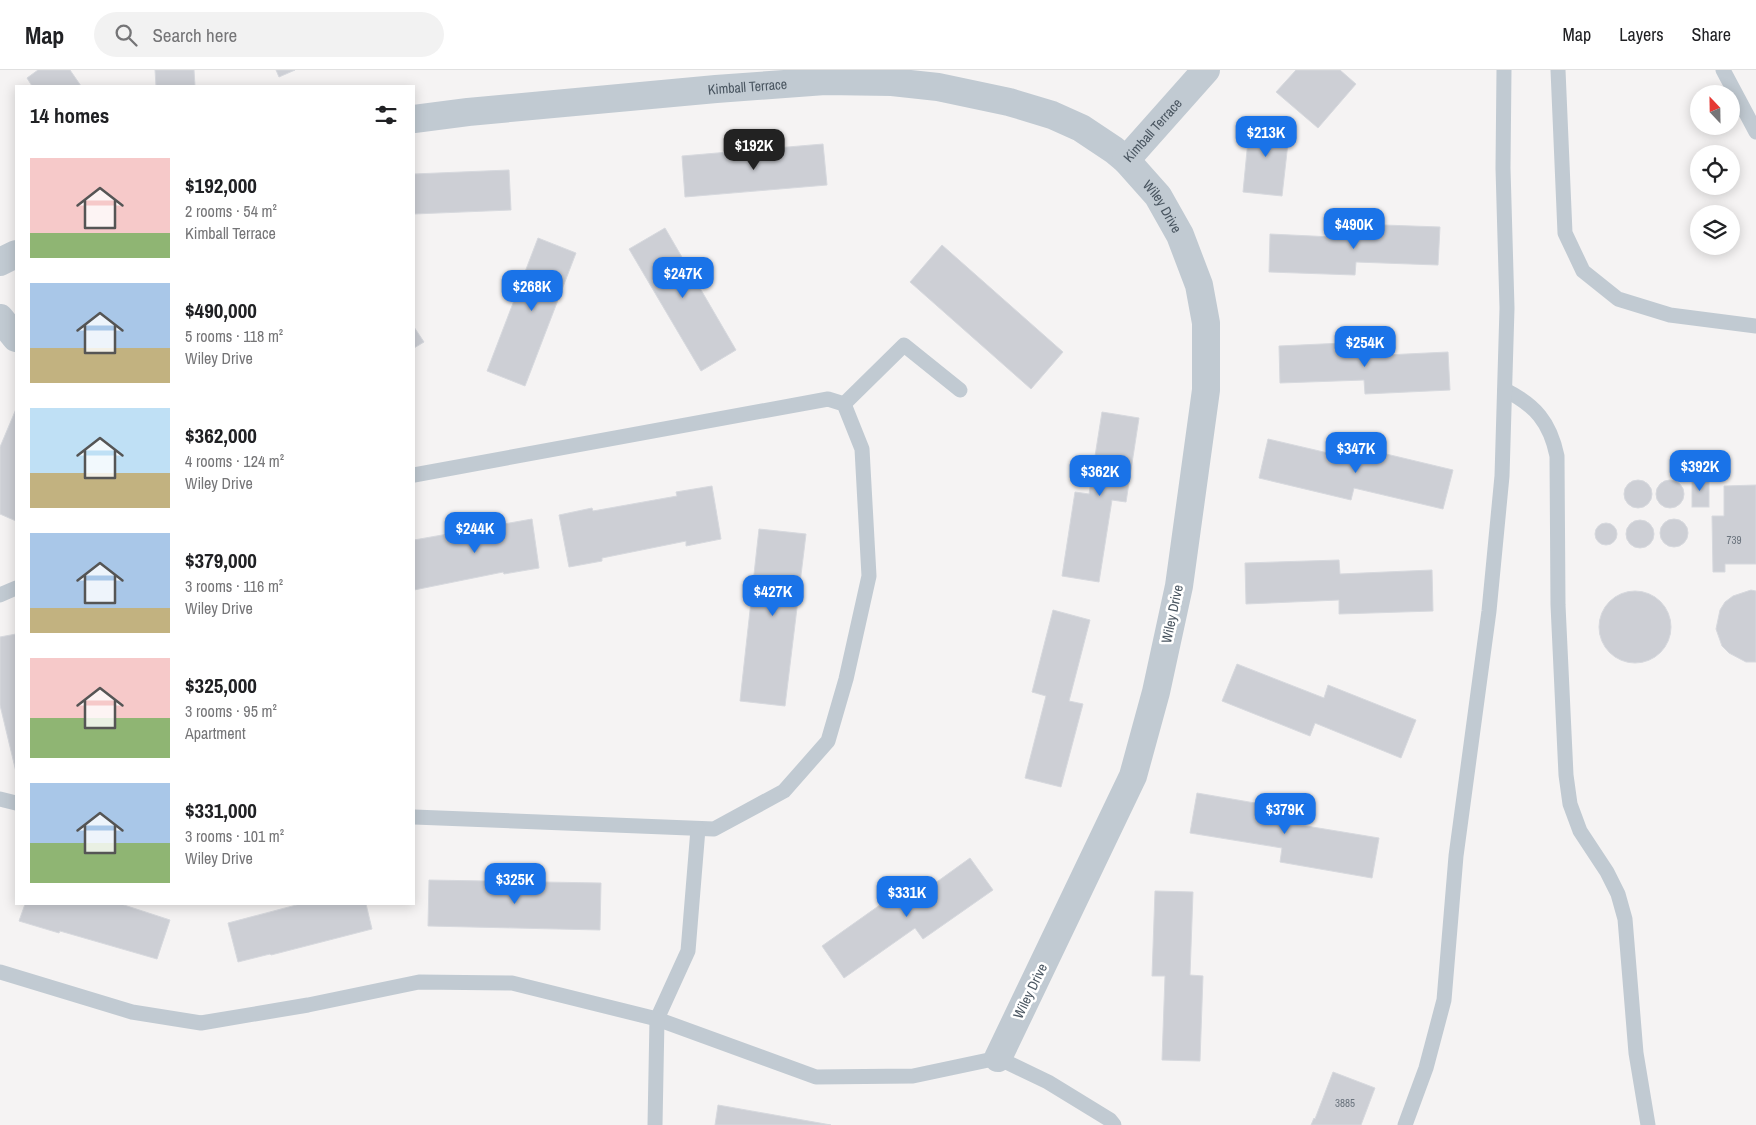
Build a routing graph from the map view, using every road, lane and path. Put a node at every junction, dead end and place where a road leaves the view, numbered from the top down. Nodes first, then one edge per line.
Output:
1 (1206, 70) edge
2 (1504, 70) edge
3 (1558, 70) edge
4 (1723, 70) edge
5 (415, 119) edge
6 (1756, 132) edge
7 (1126, 160) junction
8 (15, 254) edge
9 (0, 262) edge
10 (0, 318) edge
11 (1756, 326) edge
12 (15, 337) edge
13 (960, 390) dead end
14 (1504, 390) junction
15 (844, 404) junction
16 (415, 475) edge
17 (15, 588) edge
18 (0, 595) edge
19 (0, 800) edge
20 (15, 804) edge
21 (415, 817) edge
22 (698, 828) junction
23 (0, 972) edge
24 (657, 1019) junction
25 (998, 1058) junction
26 (655, 1125) edge
27 (1114, 1125) edge
28 (1405, 1125) edge
29 (1648, 1125) edge

1 - 7 street, Kimball Terrace
2 - 14 lane
3 - 11 lane
4 - 6 lane
5 - 7 street, Kimball Terrace
7 - 25 street, Wiley Drive
8 - 9 street
10 - 12 street
13 - 15 lane
14 - 28 lane
14 - 29 lane
15 - 16 lane
15 - 22 lane
17 - 18 lane
19 - 20 lane
21 - 22 lane
22 - 24 lane
23 - 24 lane
24 - 25 lane
24 - 26 lane
25 - 27 lane

